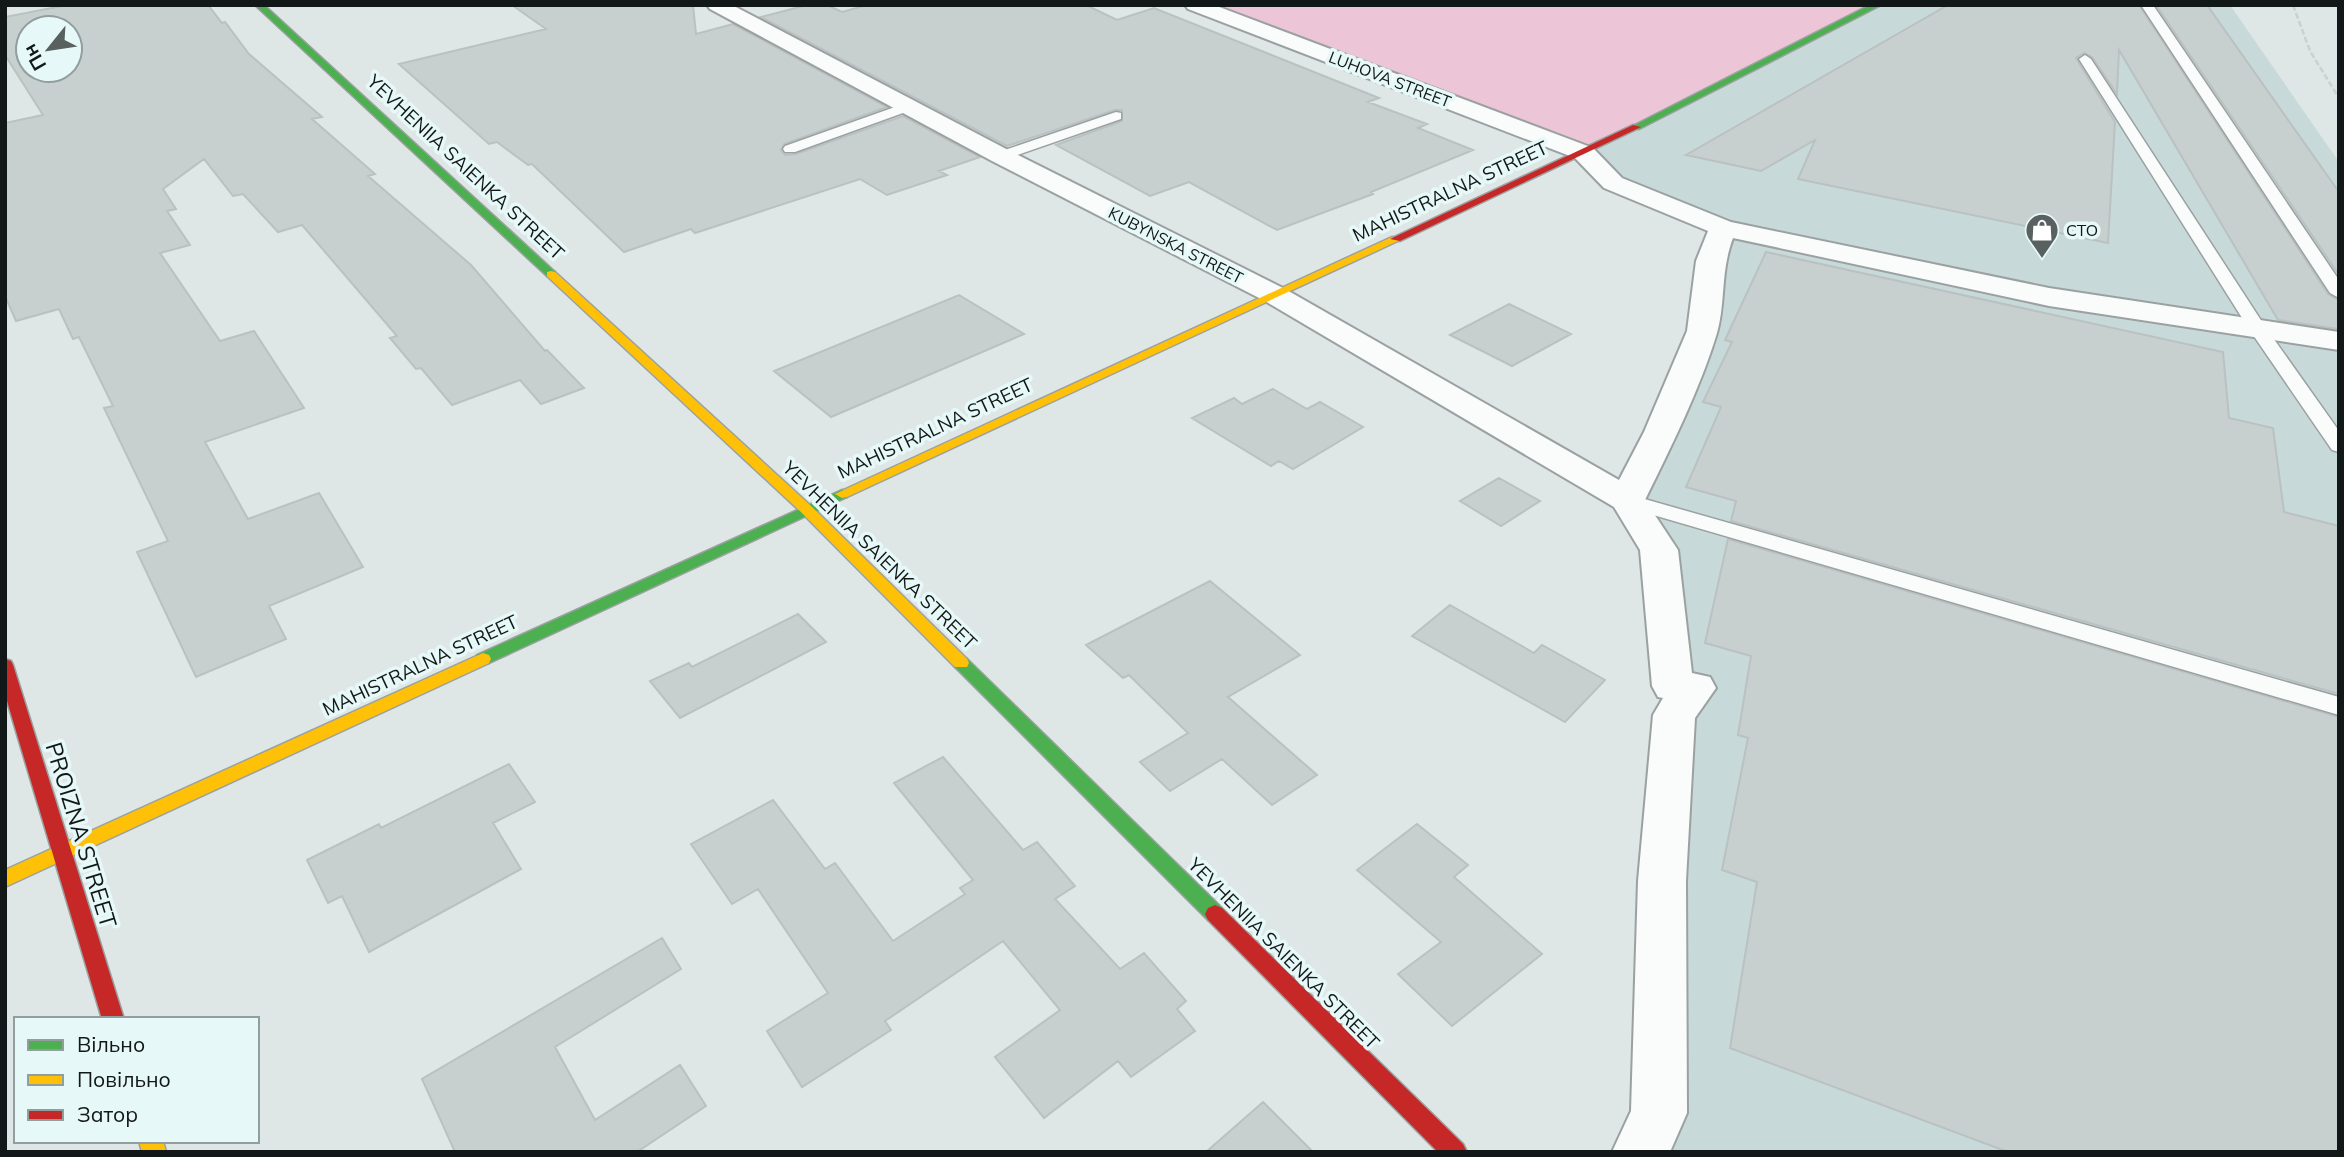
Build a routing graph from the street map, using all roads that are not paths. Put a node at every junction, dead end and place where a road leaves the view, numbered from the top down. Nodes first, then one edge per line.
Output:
1 (259, 5) edge
2 (717, 5) edge
3 (1195, 5) edge
4 (1877, 5) edge
5 (2147, 5) edge
6 (2085, 58) dead end
7 (909, 106) junction
8 (1116, 116) dead end
9 (790, 149) dead end
10 (1584, 152) junction
11 (1001, 156) junction
12 (1723, 228) junction
13 (2339, 293) edge
14 (1275, 295) junction
15 (2258, 329) junction
16 (2339, 341) edge
17 (2339, 446) edge
18 (1627, 500) junction
19 (807, 510) junction
20 (5, 665) edge
21 (2339, 706) edge
22 (63, 853) junction
23 (5, 879) edge
24 (112, 1017) edge
25 (1455, 1152) edge
26 (1641, 1152) edge

1 - 19 street, YEVHENIIA SAIENKA STREET
2 - 7 street, KUBYNSKA STREET
3 - 10 street, LUHOVA STREET
4 - 10 street, MAHISTRALNA STREET
5 - 13 lane
6 - 15 lane
7 - 9 lane
7 - 11 street, KUBYNSKA STREET
8 - 11 lane
10 - 12 street
10 - 14 street, MAHISTRALNA STREET
11 - 14 street, KUBYNSKA STREET
12 - 15 street
12 - 18 street
14 - 18 street, KUBYNSKA STREET
14 - 19 street, MAHISTRALNA STREET
15 - 16 street
15 - 17 lane
18 - 21 lane
18 - 26 street
19 - 22 street, MAHISTRALNA STREET
19 - 25 street, YEVHENIIA SAIENKA STREET
20 - 22 street, PROIZNA STREET
22 - 23 street, MAHISTRALNA STREET
22 - 24 street, PROIZNA STREET

